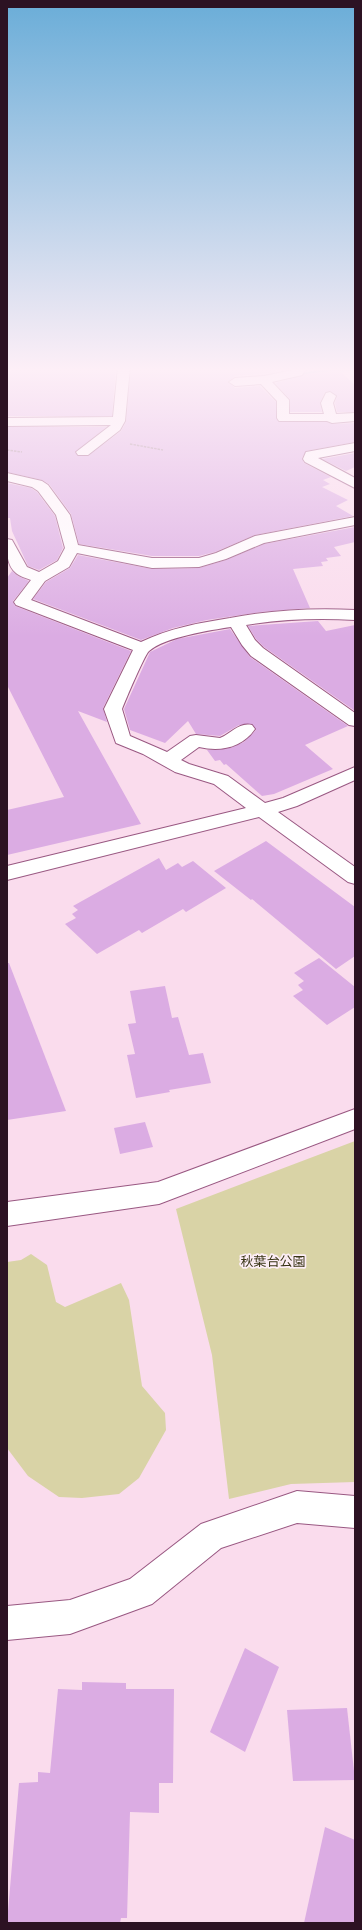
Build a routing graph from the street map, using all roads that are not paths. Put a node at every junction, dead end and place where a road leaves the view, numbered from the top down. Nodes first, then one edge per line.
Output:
1 (310, 457) edge
2 (7, 477) edge
3 (355, 484) edge
4 (355, 521) edge
5 (7, 543) edge
6 (72, 548) junction
7 (40, 578) junction
8 (355, 615) edge
9 (236, 621) junction
10 (142, 648) junction
11 (355, 722) edge
12 (246, 729) dead end
13 (169, 760) junction
14 (355, 773) edge
15 (262, 810) junction
16 (7, 873) edge
17 (355, 877) edge
18 (355, 1119) edge
19 (7, 1214) edge
20 (355, 1512) edge
21 (7, 1623) edge

1 - 3 street
2 - 6 street
4 - 6 street
5 - 7 street
6 - 7 street
7 - 10 street
8 - 9 street
9 - 10 street
9 - 11 street
10 - 13 street
12 - 13 street
13 - 15 street
14 - 15 street
15 - 16 street
15 - 17 street
18 - 19 street
20 - 21 street

